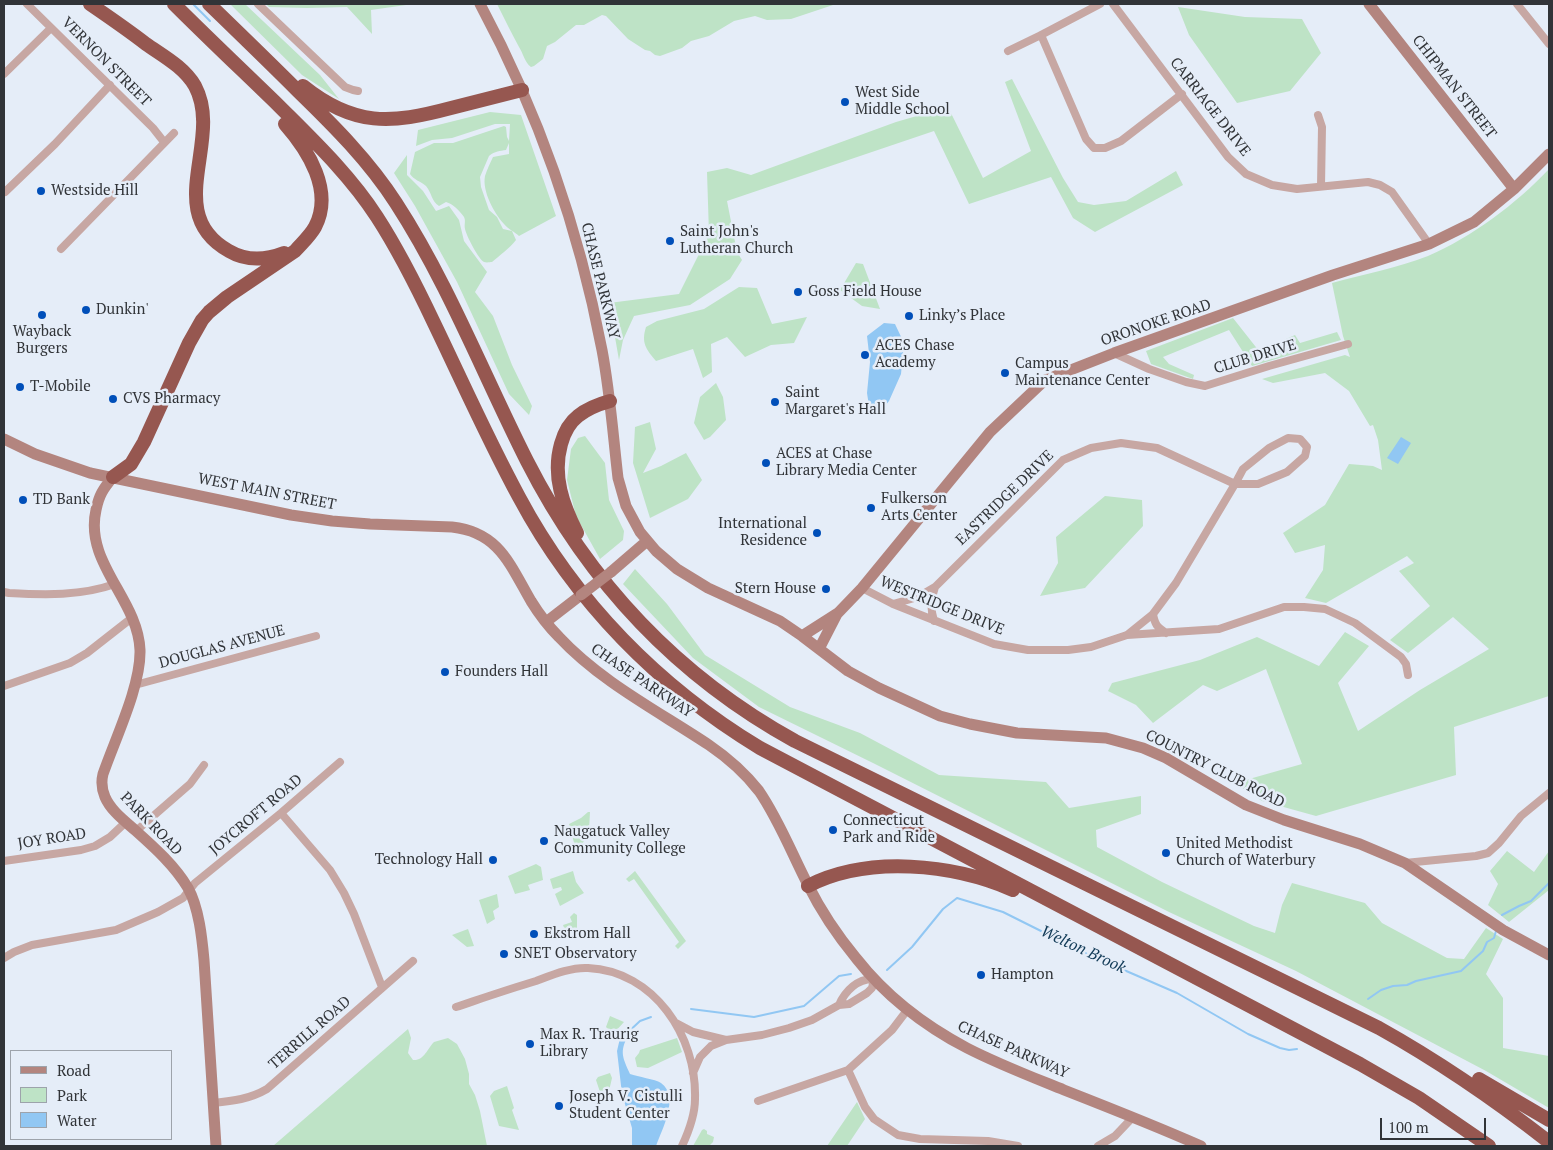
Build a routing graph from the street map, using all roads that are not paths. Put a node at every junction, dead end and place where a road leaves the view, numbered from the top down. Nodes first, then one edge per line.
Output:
1 (26, 4) edge
2 (90, 4) edge
3 (174, 4) edge
4 (209, 4) edge
5 (258, 4) edge
6 (480, 4) edge
7 (1100, 4) edge
8 (1113, 4) edge
9 (1369, 4) edge
10 (1517, 4) edge
11 (51, 28) junction
12 (1041, 35) junction
13 (243, 37) junction
14 (1549, 44) edge
15 (1008, 50) dead end
16 (4, 74) edge
17 (110, 85) junction
18 (522, 90) junction
19 (358, 91) dead end
20 (1182, 94) junction
21 (1318, 116) dead end
22 (174, 133) dead end
23 (164, 142) junction
24 (1549, 154) edge
25 (1321, 186) junction
26 (1514, 189) junction
27 (5, 192) dead end
28 (315, 227) junction
29 (1430, 244) junction
30 (61, 249) dead end
31 (1348, 344) dead end
32 (1114, 353) junction
33 (610, 401) junction
34 (4, 439) edge
35 (1269, 448) joint
36 (113, 477) junction
37 (1235, 484) junction
38 (647, 541) junction
39 (115, 584) junction
40 (935, 587) junction
41 (862, 588) junction
42 (4, 592) edge
43 (893, 604) junction
44 (630, 612) junction
45 (838, 613) junction
46 (1153, 614) junction
47 (132, 617) junction
48 (934, 621) junction
49 (546, 622) junction
50 (1166, 633) junction
51 (1126, 635) junction
52 (316, 636) dead end
53 (802, 636) junction
54 (819, 649) junction
55 (1408, 675) dead end
56 (135, 685) junction
57 (4, 686) edge
58 (340, 762) dead end
59 (204, 765) dead end
60 (1549, 793) edge
61 (281, 813) junction
62 (126, 822) junction
63 (136, 831) junction
64 (4, 861) edge
65 (1431, 861) junction
66 (1405, 864) junction
67 (1425, 877) junction
68 (808, 886) junction
69 (189, 890) junction
70 (1547, 951) edge
71 (1150, 953) junction
72 (4, 958) edge
73 (414, 961) dead end
74 (874, 979) junction
75 (382, 987) junction
76 (839, 1005) junction
77 (456, 1007) dead end
78 (908, 1009) junction
79 (1350, 1013) junction
80 (676, 1023) junction
81 (726, 1040) junction
82 (848, 1070) junction
83 (693, 1073) junction
84 (758, 1101) dead end
85 (213, 1103) junction
86 (1133, 1117) junction
87 (1549, 1120) edge
88 (1549, 1142) edge
89 (216, 1146) edge
90 (682, 1146) edge
91 (1018, 1146) edge
92 (1098, 1146) edge
93 (1201, 1146) edge
94 (1490, 1146) edge

1 - 11 street, VERNON STREET
2 - 28 highway
3 - 28 highway
3 - 71 highway
4 - 13 highway
5 - 19 street
6 - 18 main road, CHASE PARKWAY
7 - 12 street
8 - 20 street, CARRIAGE DRIVE
9 - 26 main road, CHIPMAN STREET
10 - 14 street
11 - 16 street
11 - 17 street, VERNON STREET
12 - 15 street
12 - 20 street
13 - 18 highway
13 - 44 highway
17 - 23 street, VERNON STREET
17 - 27 street
18 - 33 main road, CHASE PARKWAY
20 - 25 street, CARRIAGE DRIVE
21 - 25 street
22 - 23 street
23 - 30 street
24 - 26 main road, ORONOKE ROAD
25 - 29 street, CARRIAGE DRIVE
26 - 29 main road, ORONOKE ROAD
28 - 36 highway
29 - 32 main road, ORONOKE ROAD
31 - 32 street, CLUB DRIVE
32 - 41 main road, ORONOKE ROAD
33 - 38 main road, CHASE PARKWAY
33 - 44 highway
34 - 36 main road, WEST MAIN STREET
35 - 37 street, WESTRIDGE DRIVE
35 - 37 street, EASTRIDGE DRIVE
36 - 39 main road, PARK ROAD
36 - 49 main road, WEST MAIN STREET
37 - 40 street, EASTRIDGE DRIVE
37 - 46 street, WESTRIDGE DRIVE
38 - 49 main road, bridge
38 - 53 main road, COUNTRY CLUB ROAD
39 - 42 street
39 - 47 main road, PARK ROAD
40 - 43 street, EASTRIDGE DRIVE
40 - 48 street
41 - 43 street, WESTRIDGE DRIVE
41 - 45 main road, ORONOKE ROAD
43 - 48 street, WESTRIDGE DRIVE
44 - 79 highway
45 - 53 main road, ORONOKE ROAD
45 - 54 main road, ORONOKE ROAD
46 - 50 street
46 - 51 street, WESTRIDGE DRIVE
47 - 56 main road, PARK ROAD
47 - 57 street
48 - 51 street, WESTRIDGE DRIVE
49 - 68 main road, CHASE PARKWAY
50 - 51 street
50 - 55 street
52 - 56 street, DOUGLAS AVENUE
53 - 54 main road, COUNTRY CLUB ROAD
54 - 66 main road, COUNTRY CLUB ROAD
56 - 62 main road, PARK ROAD
58 - 61 street, JOYCROFT ROAD
59 - 63 street
60 - 65 street
61 - 69 street, JOYCROFT ROAD
61 - 75 street
62 - 63 main road, PARK ROAD
62 - 64 street, JOY ROAD
63 - 69 main road, PARK ROAD
65 - 66 street
65 - 67 street
66 - 67 main road, COUNTRY CLUB ROAD
67 - 70 main road, COUNTRY CLUB ROAD
68 - 71 highway
68 - 74 main road, CHASE PARKWAY
69 - 72 street, JOYCROFT ROAD
69 - 85 main road, PARK ROAD
71 - 94 highway
73 - 75 street, TERRILL ROAD
74 - 76 street
74 - 76 street
74 - 78 main road, CHASE PARKWAY
75 - 85 street, TERRILL ROAD
76 - 81 street
77 - 80 street
78 - 82 street
78 - 86 main road, CHASE PARKWAY
79 - 87 highway
79 - 88 highway
80 - 81 street
80 - 83 street
81 - 83 street
82 - 84 street
82 - 91 street
83 - 90 street
85 - 89 main road, PARK ROAD
86 - 92 street
86 - 93 main road, CHASE PARKWAY

